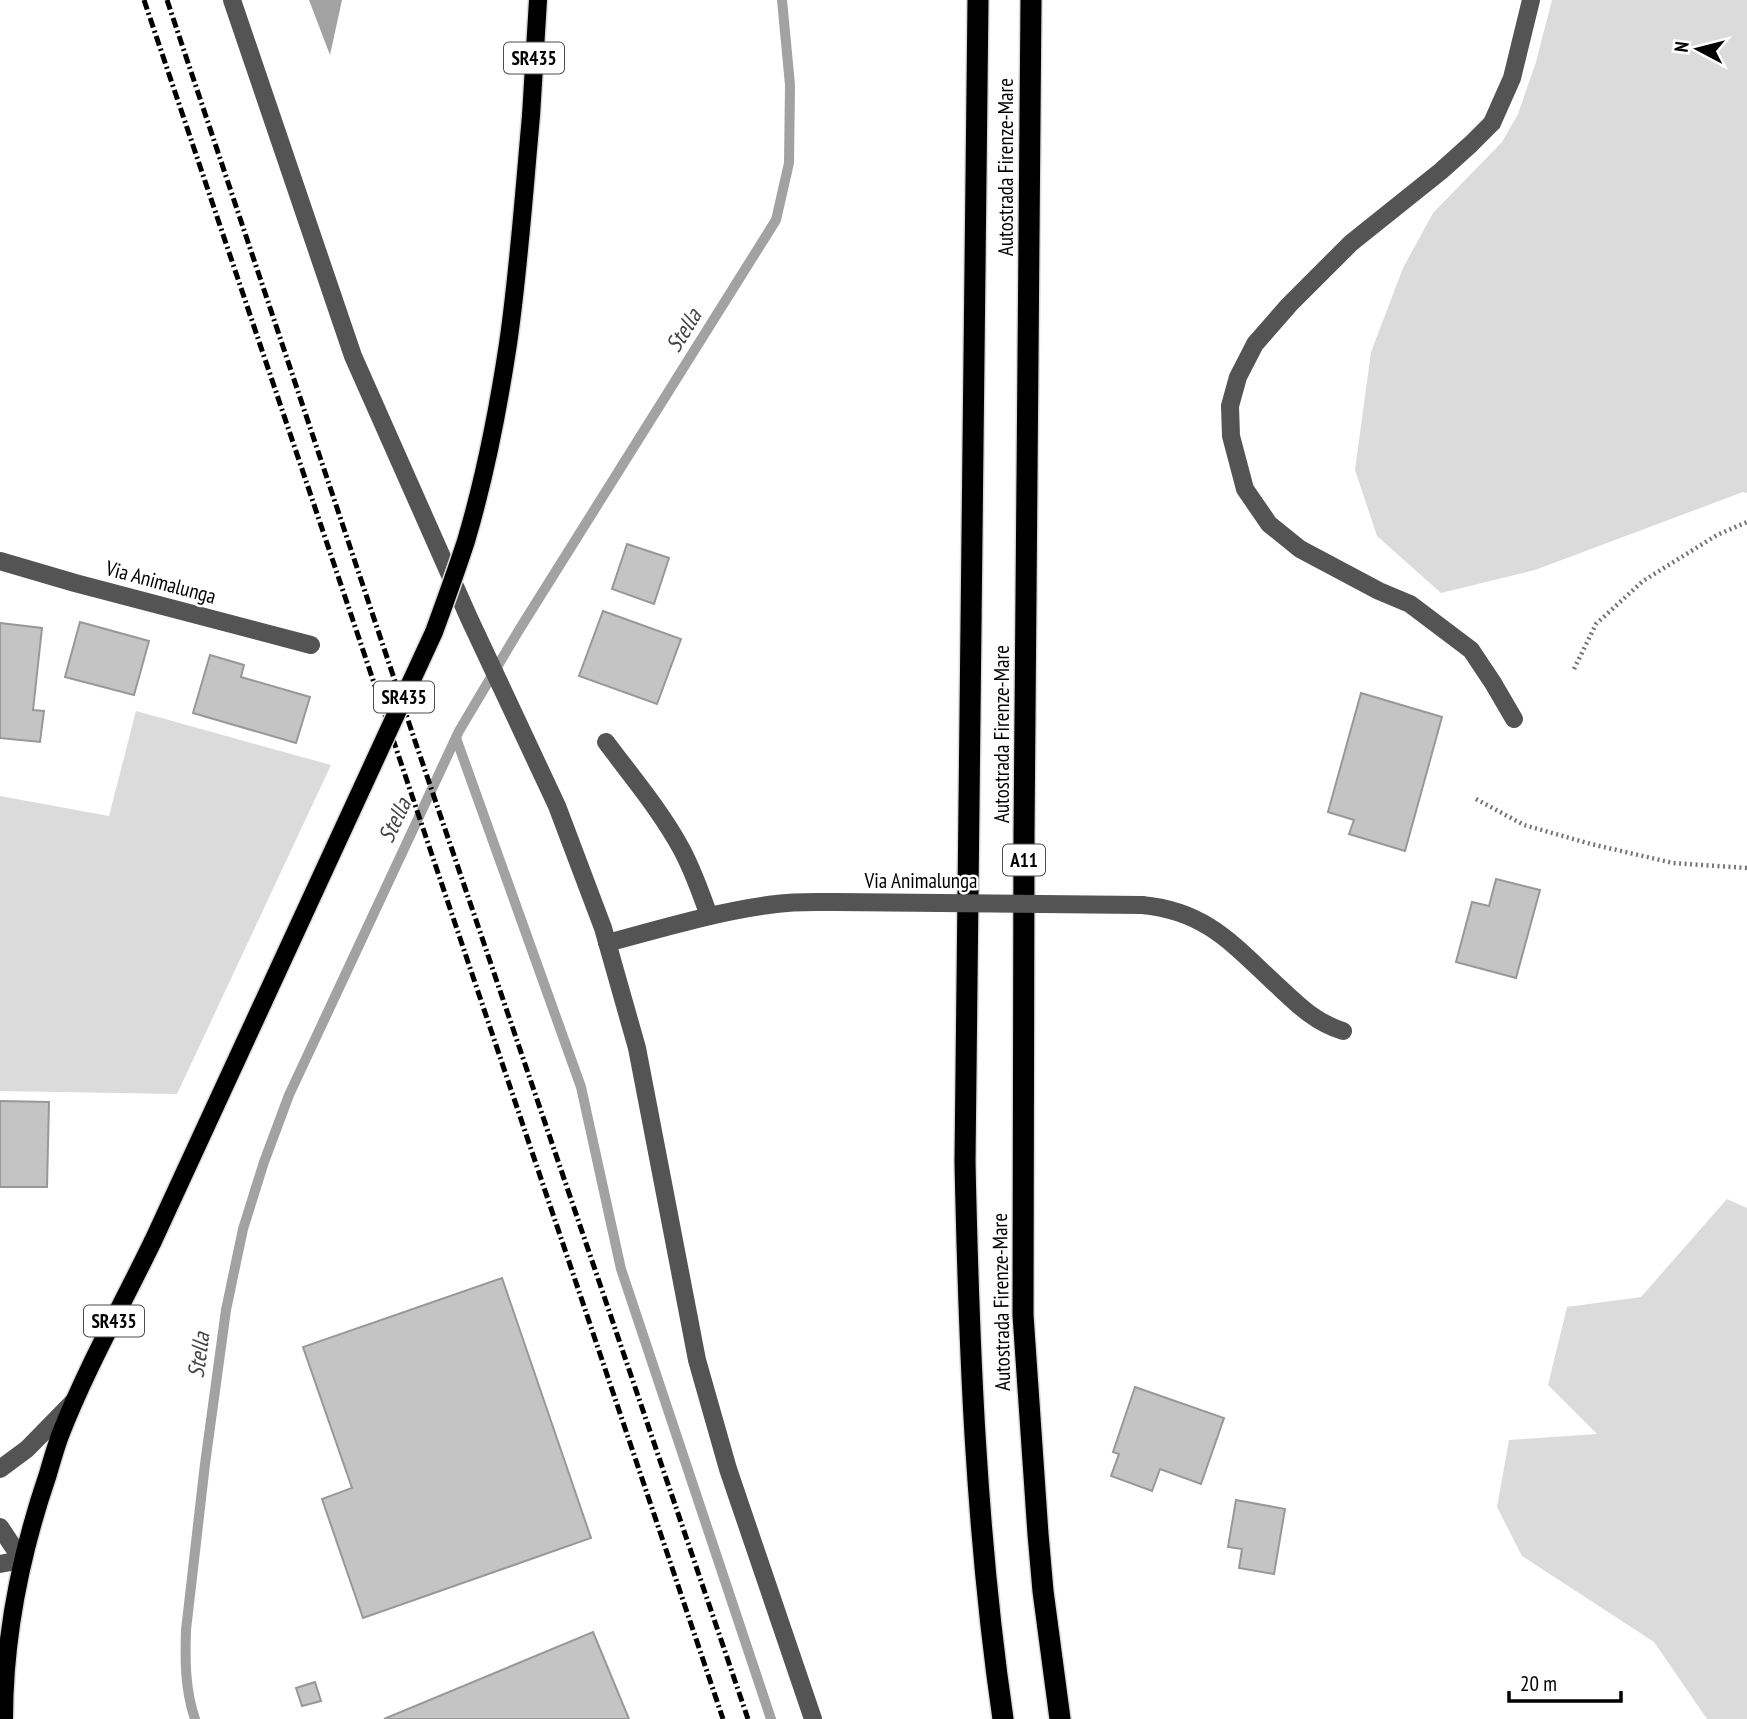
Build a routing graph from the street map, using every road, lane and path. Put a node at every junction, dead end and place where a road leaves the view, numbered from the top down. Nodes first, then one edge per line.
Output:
1 (232, 0) edge
2 (538, 0) edge
3 (978, 0) edge
4 (1031, 0) edge
5 (1531, 0) edge
6 (1747, 522) edge
7 (0, 561) edge
8 (311, 645) dead end
9 (1574, 669) dead end
10 (1514, 719) dead end
11 (606, 742) dead end
12 (1476, 799) dead end
13 (1747, 868) edge
14 (709, 916) junction
15 (607, 943) junction
16 (1343, 1031) dead end
17 (75, 1400) junction
18 (0, 1469) edge
19 (0, 1527) edge
20 (22, 1560) junction
21 (0, 1564) edge
22 (4, 1719) edge
23 (813, 1719) edge
24 (1003, 1719) edge
25 (1060, 1719) edge

1 - 15 street
2 - 17 main road, SR435, bridge
3 - 24 highway, Autostrada Firenze-Mare
4 - 25 highway, Autostrada Firenze-Mare / A11
5 - 10 street
6 - 9 path
7 - 8 street, Via Animalunga
11 - 14 street
12 - 13 path
14 - 15 street, Via Animalunga
14 - 16 street, Via Animalunga, bridge
15 - 23 street
17 - 18 street
17 - 20 main road, SR435
19 - 20 street
20 - 21 street
20 - 22 main road, SR435

